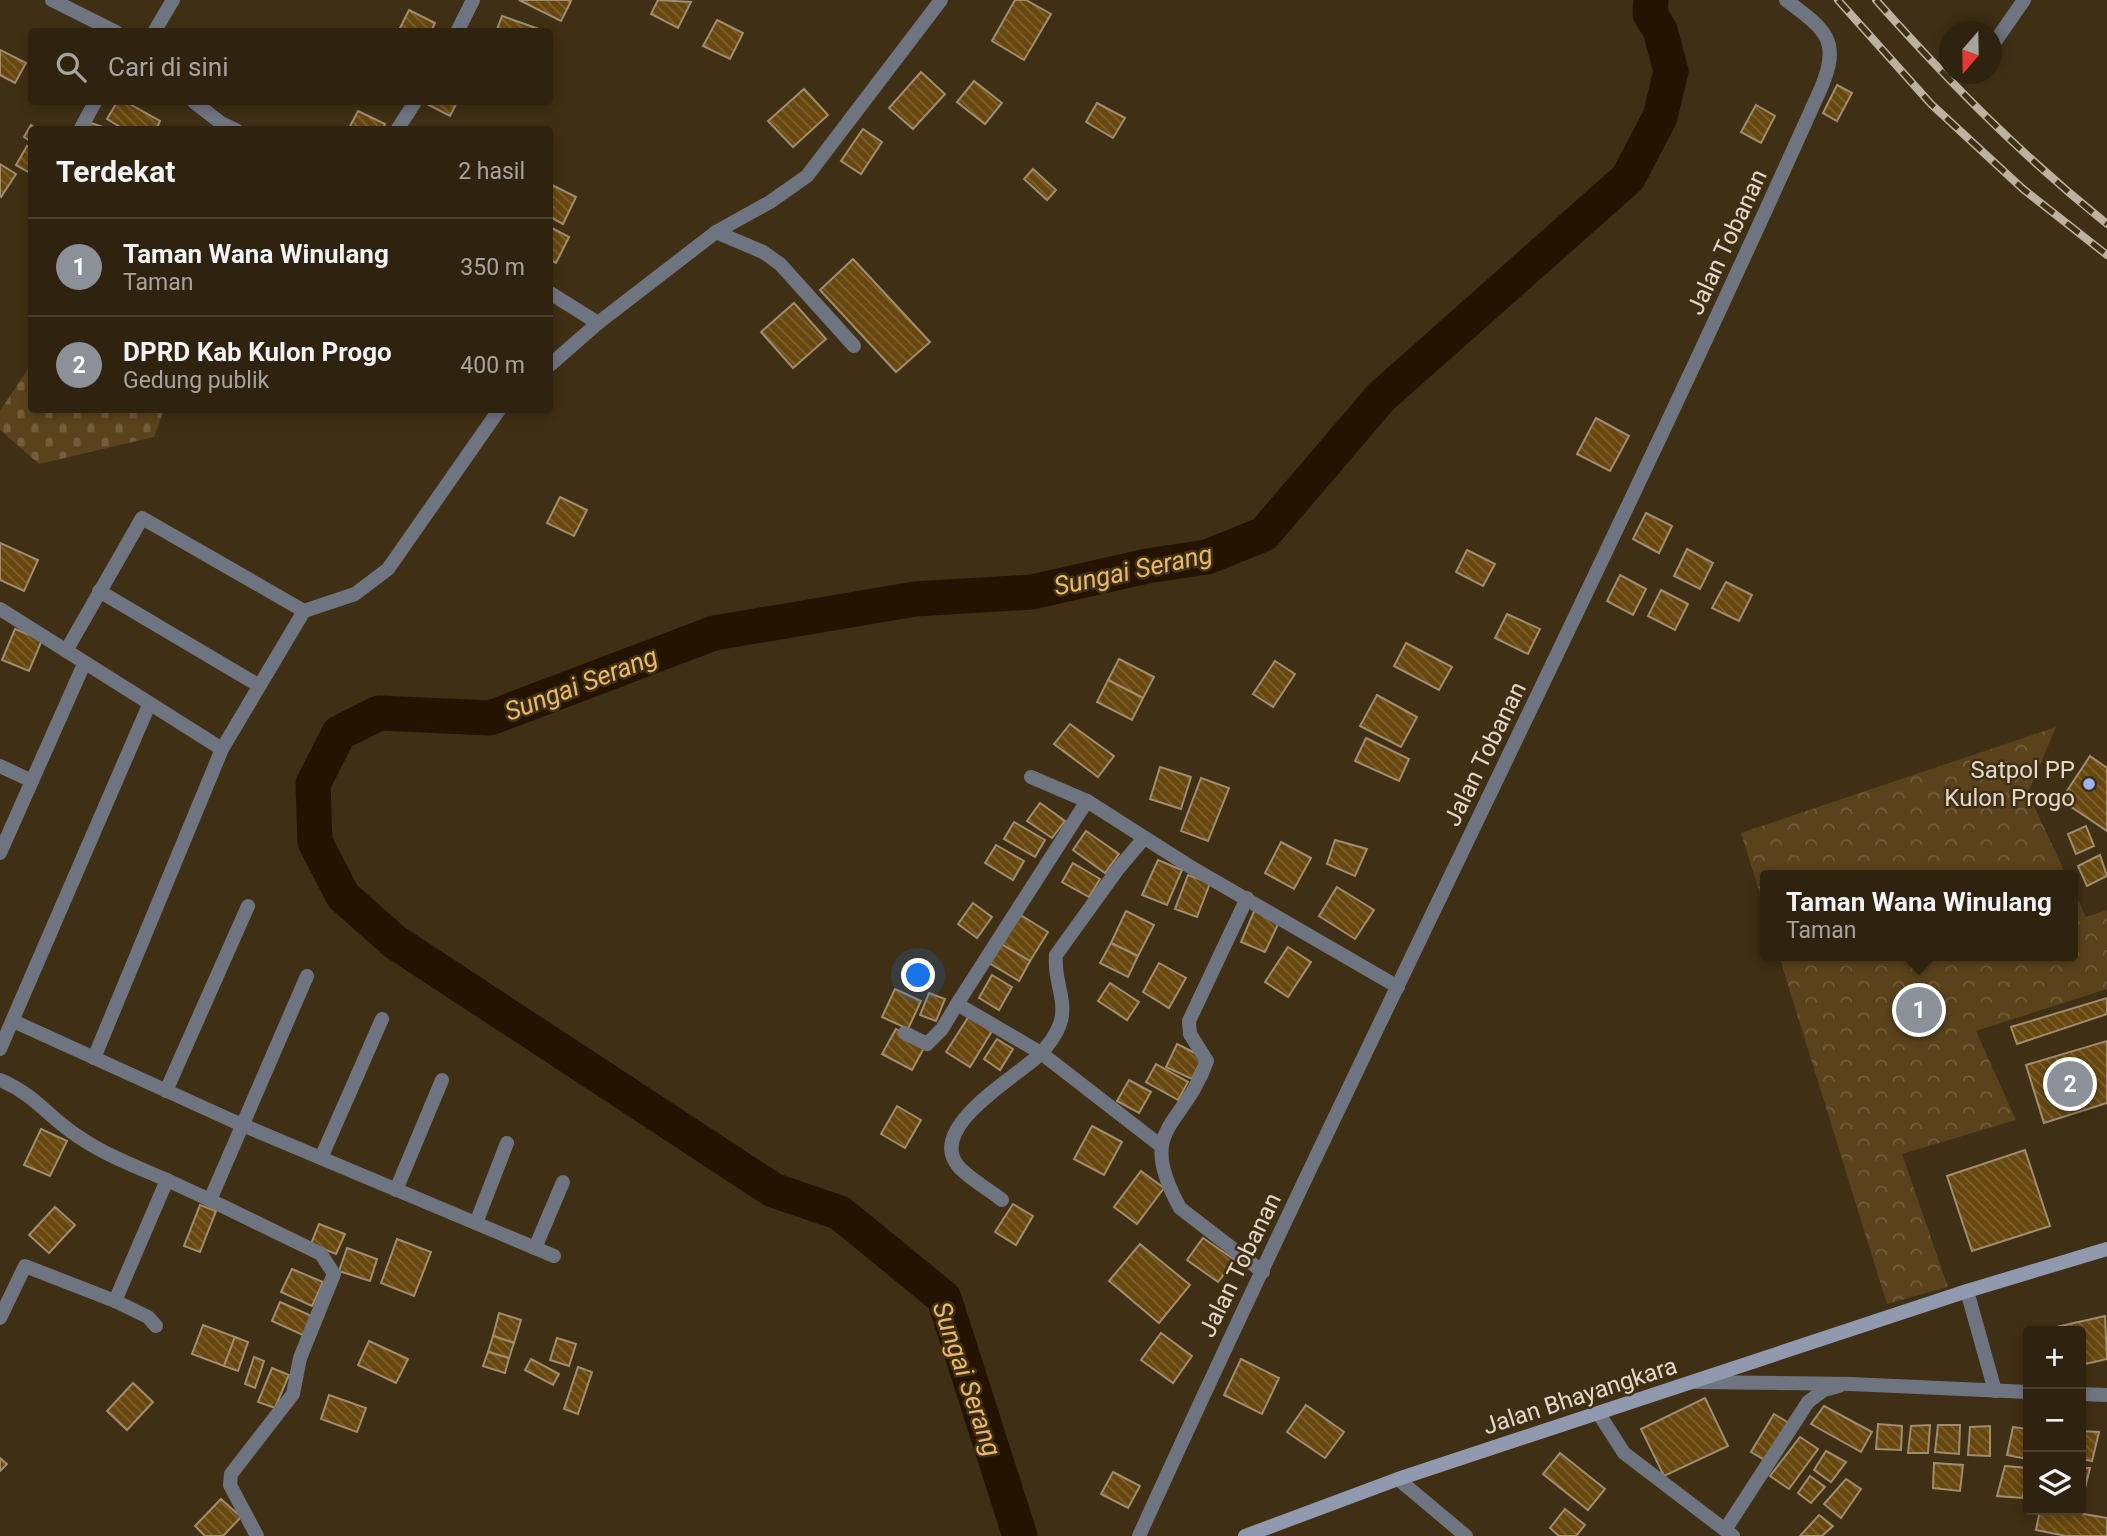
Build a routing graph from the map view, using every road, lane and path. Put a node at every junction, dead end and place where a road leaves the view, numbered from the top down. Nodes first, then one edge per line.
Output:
1 (52, 0) edge
2 (173, 0) edge
3 (473, 0) edge
4 (941, 0) edge
5 (1786, 0) edge
6 (2024, 0) edge
7 (108, 28) edge
8 (156, 28) edge
9 (459, 28) edge
10 (2002, 32) edge
11 (93, 105) edge
12 (198, 105) edge
13 (413, 105) edge
14 (82, 126) edge
15 (227, 126) edge
16 (400, 126) edge
17 (716, 232) junction
18 (553, 295) edge
19 (598, 323) junction
20 (854, 346) dead end
21 (553, 362) edge
22 (496, 413) edge
23 (99, 591) junction
24 (0, 609) edge
25 (304, 611) junction
26 (66, 651) junction
27 (83, 664) junction
28 (258, 685) junction
29 (149, 705) junction
30 (222, 749) junction
31 (0, 766) edge
32 (1031, 777) dead end
33 (32, 781) junction
34 (1087, 801) junction
35 (1144, 838) junction
36 (0, 853) edge
37 (1247, 898) junction
38 (248, 906) dead end
39 (307, 976) dead end
40 (1398, 987) junction
41 (957, 1004) junction
42 (382, 1019) dead end
43 (13, 1021) junction
44 (905, 1033) dead end
45 (0, 1049) edge
46 (1041, 1054) junction
47 (94, 1058) junction
48 (0, 1080) edge
49 (442, 1080) dead end
50 (166, 1091) junction
51 (243, 1125) junction
52 (507, 1143) dead end
53 (1161, 1146) junction
54 (321, 1158) junction
55 (167, 1180) junction
56 (563, 1182) dead end
57 (396, 1189) junction
58 (210, 1200) junction
59 (1002, 1200) dead end
60 (476, 1223) junction
61 (535, 1248) junction
62 (2107, 1249) edge
63 (554, 1256) dead end
64 (1263, 1272) junction
65 (1967, 1292) junction
66 (115, 1301) junction
67 (0, 1318) edge
68 (156, 1325) dead end
69 (1695, 1382) junction
70 (1851, 1384) junction
71 (1995, 1391) junction
72 (2023, 1392) edge
73 (2086, 1394) edge
74 (2107, 1395) edge
75 (1599, 1414) junction
76 (1398, 1479) junction
77 (1729, 1533) edge
78 (257, 1536) edge
79 (1139, 1536) edge
80 (1245, 1536) edge
81 (1466, 1536) edge

1 - 7 street
2 - 8 street
3 - 9 street
4 - 17 street
5 - 40 street, Jalan Tobanan
6 - 10 street
11 - 14 street
12 - 15 street
13 - 16 street
17 - 19 street
17 - 20 street
18 - 19 street
19 - 21 street
22 - 25 street
23 - 25 street
23 - 26 street
23 - 28 street
24 - 26 street
25 - 28 street
26 - 27 street
27 - 29 street
27 - 33 street
28 - 30 street
29 - 30 street
29 - 43 street
30 - 47 street
31 - 33 street
32 - 34 street
33 - 36 street
34 - 35 street
34 - 41 street
35 - 37 street
35 - 46 street
37 - 40 street
37 - 53 street
38 - 50 street
39 - 51 street
40 - 64 street, Jalan Tobanan
41 - 44 street
41 - 46 street
42 - 54 street
43 - 45 street
43 - 47 street
46 - 53 street
46 - 59 street
47 - 50 street
48 - 55 street
49 - 57 street
50 - 51 street
51 - 54 street
51 - 58 street
52 - 60 street
53 - 64 street
54 - 57 street
55 - 58 street
55 - 66 street
56 - 61 street
57 - 60 street
58 - 78 street
60 - 61 street
61 - 63 street
62 - 65 main road
64 - 79 street, Jalan Tobanan
65 - 69 main road
65 - 71 street
66 - 67 street
66 - 68 street
69 - 70 street, Jalan Bhayangkara
69 - 75 main road, Jalan Bhayangkara
70 - 71 street, Jalan Bhayangkara
70 - 77 street
71 - 72 street, Jalan Bhayangkara
73 - 74 street
75 - 76 main road, Jalan Bhayangkara
75 - 77 street
76 - 80 main road, Jalan Bhayangkara
76 - 81 street

